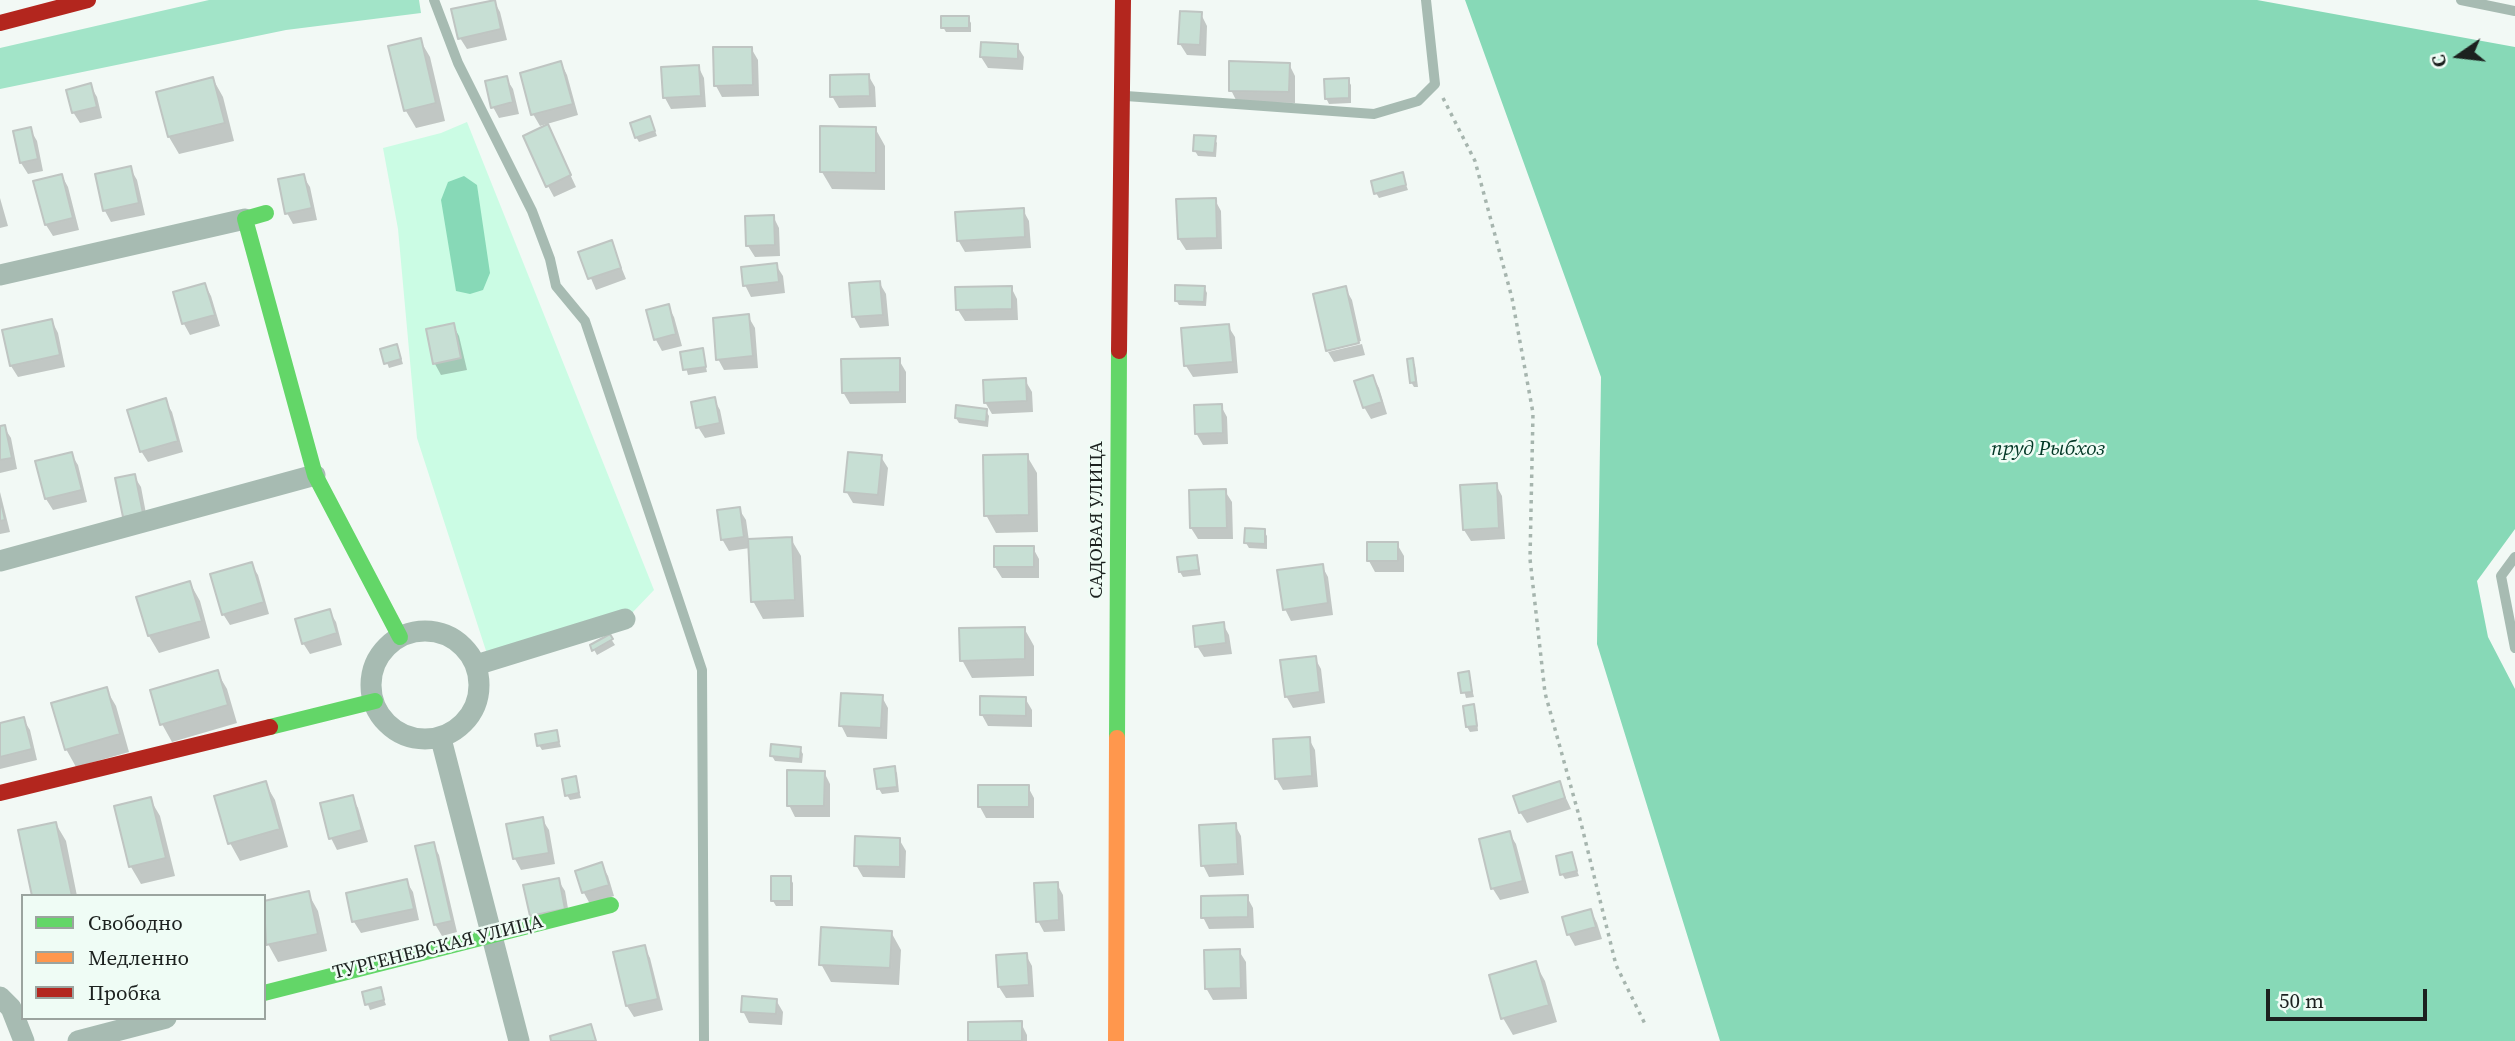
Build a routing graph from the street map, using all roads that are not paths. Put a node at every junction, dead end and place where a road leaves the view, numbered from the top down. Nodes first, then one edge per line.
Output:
1 (88, 0) edge
2 (434, 0) edge
3 (1123, 0) edge
4 (1426, 0) edge
5 (2461, 0) edge
6 (2515, 11) edge
7 (0, 23) edge
8 (1121, 96) junction
9 (266, 213) dead end
10 (245, 219) junction
11 (0, 275) edge
12 (315, 475) junction
13 (2515, 557) edge
14 (0, 561) edge
15 (625, 619) dead end
16 (400, 637) junction
17 (2515, 648) edge
18 (476, 665) junction
19 (374, 701) junction
20 (441, 738) junction
21 (0, 793) edge
22 (611, 905) dead end
23 (492, 934) junction
24 (266, 992) edge
25 (0, 997) edge
26 (158, 1020) edge
27 (24, 1041) edge
28 (78, 1041) edge
29 (519, 1041) edge
30 (704, 1041) edge
31 (1116, 1041) edge

1 - 7 street
2 - 30 lane
3 - 8 street, САДОВАЯ УЛИЦА
4 - 8 lane
5 - 6 lane
8 - 31 street, САДОВАЯ УЛИЦА
9 - 10 street
10 - 11 street
10 - 12 street
12 - 14 street
12 - 16 street
13 - 17 lane
15 - 18 street
16 - 18 street
16 - 19 street
18 - 20 street
19 - 20 street
19 - 21 street
20 - 23 street
22 - 23 street, ТУРГЕНЕВСКАЯ УЛИЦА
23 - 24 street, ТУРГЕНЕВСКАЯ УЛИЦА
23 - 29 street
25 - 27 street
26 - 28 street

